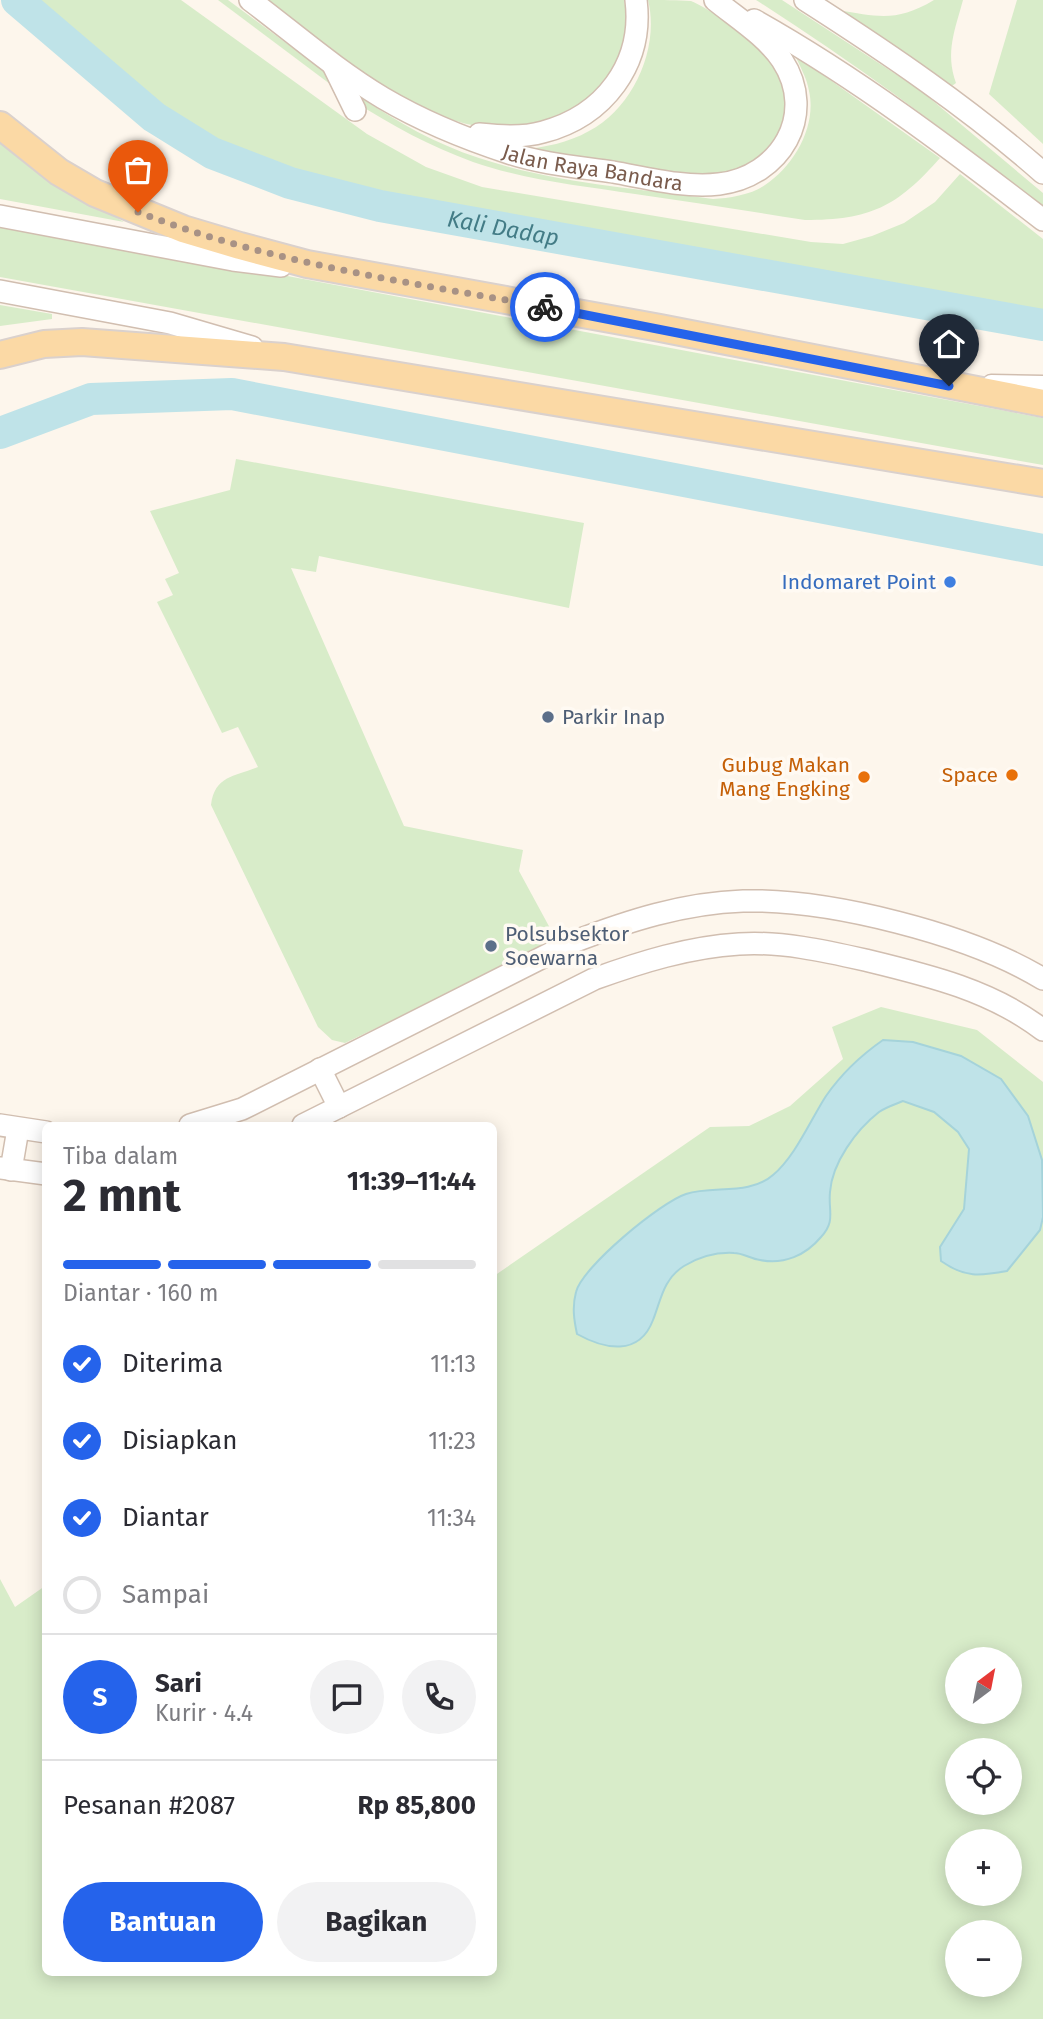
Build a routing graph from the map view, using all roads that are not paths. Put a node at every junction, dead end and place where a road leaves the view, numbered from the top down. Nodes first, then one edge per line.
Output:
1 (250, 0) edge
2 (636, 0) edge
3 (717, 0) edge
4 (805, 0) edge
5 (331, 61) junction
6 (355, 110) dead end
7 (0, 125) edge
8 (454, 132) junction
9 (1043, 173) edge
10 (0, 216) edge
11 (1043, 220) edge
12 (307, 264) junction
13 (0, 291) edge
14 (0, 355) edge
15 (284, 357) junction
16 (926, 381) junction
17 (1043, 384) edge
18 (1043, 403) edge
19 (1043, 484) edge
20 (1043, 979) edge
21 (1043, 1030) edge
22 (320, 1069) junction
23 (339, 1107) junction
24 (200, 1122) edge
25 (309, 1122) edge
26 (9, 1127) edge
27 (42, 1131) edge
28 (6, 1169) edge
29 (42, 1174) edge

1 - 5 street, Jalan Raya Bandara
2 - 8 street
3 - 8 street, Jalan Raya Bandara
3 - 11 street
4 - 9 street
5 - 6 street
5 - 8 street, Jalan Raya Bandara
7 - 12 main road
10 - 12 street
12 - 16 main road
13 - 15 street
14 - 15 main road
15 - 19 main road
16 - 17 street
16 - 18 main road
20 - 22 street
21 - 23 street
22 - 23 street
22 - 24 street
23 - 25 street
26 - 27 street
26 - 28 street
28 - 29 street

